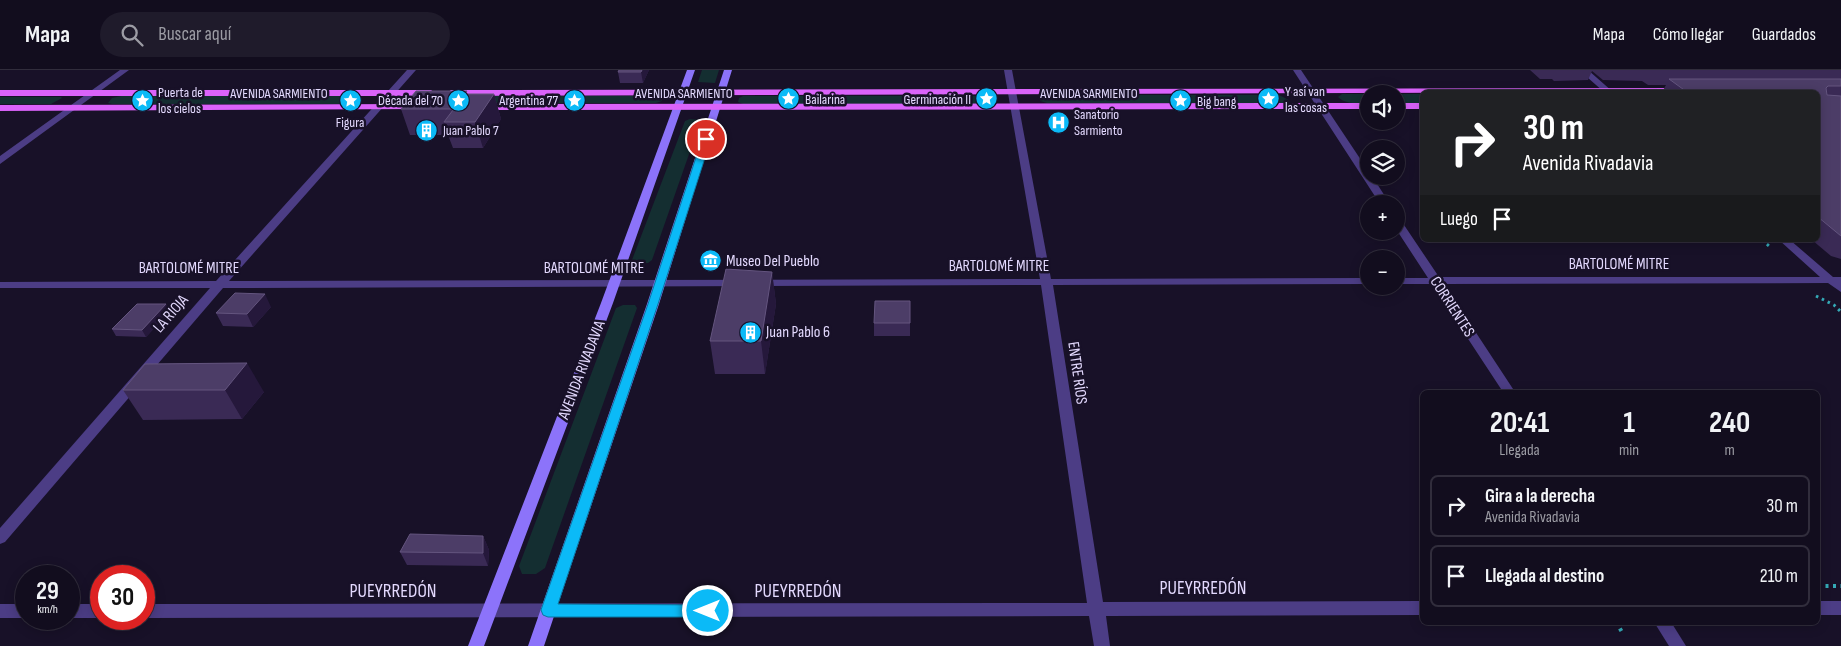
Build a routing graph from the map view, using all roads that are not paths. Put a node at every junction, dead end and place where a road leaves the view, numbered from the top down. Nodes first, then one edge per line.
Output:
1 (125, 70) edge
2 (412, 70) edge
3 (691, 70) edge
4 (728, 70) edge
5 (1008, 70) edge
6 (1298, 70) edge
7 (1583, 70) edge
8 (1607, 90) edge
9 (682, 92) junction
10 (720, 92) junction
11 (1012, 92) junction
12 (1312, 92) junction
13 (1420, 92) edge
14 (0, 93) edge
15 (94, 93) junction
16 (392, 93) junction
17 (1015, 106) junction
18 (1321, 106) junction
19 (1360, 106) edge
20 (1405, 106) edge
21 (1420, 106) edge
22 (379, 107) junction
23 (432, 107) edge
24 (471, 107) edge
25 (677, 107) junction
26 (717, 107) junction
27 (0, 108) edge
28 (73, 108) junction
29 (0, 161) edge
30 (1379, 195) edge
31 (1405, 235) edge
32 (1787, 242) edge
33 (1836, 280) edge
34 (1360, 281) edge
35 (1405, 281) edge
36 (1435, 281) junction
37 (1046, 282) junction
38 (613, 284) junction
39 (658, 284) junction
40 (0, 285) edge
41 (219, 285) junction
42 (1841, 289) edge
43 (1508, 390) edge
44 (0, 538) edge
45 (1420, 608) edge
46 (1820, 608) edge
47 (1841, 608) edge
48 (1095, 609) junction
49 (548, 610) junction
50 (0, 611) edge
51 (15, 611) edge
52 (155, 611) edge
53 (490, 611) junction
54 (1664, 625) edge
55 (476, 646) edge
56 (536, 646) edge
57 (1102, 646) edge
58 (1678, 646) edge

1 - 15 street
2 - 16 street, LA RIOJA
3 - 9 main road, AVENIDA RIVADAVIA
4 - 10 main road
5 - 11 street, ENTRE RÍOS
6 - 12 street
7 - 8 street
9 - 10 main road, AVENIDA SARMIENTO
9 - 16 main road, AVENIDA SARMIENTO
9 - 25 main road, AVENIDA RIVADAVIA
10 - 11 main road, AVENIDA SARMIENTO
10 - 26 main road
11 - 12 main road, AVENIDA SARMIENTO
11 - 17 street, ENTRE RÍOS
12 - 13 main road, AVENIDA SARMIENTO
12 - 18 street
14 - 15 main road, AVENIDA SARMIENTO
15 - 16 main road, AVENIDA SARMIENTO
15 - 28 street
16 - 22 street, LA RIOJA
17 - 18 main road, AVENIDA SARMIENTO
17 - 26 main road, AVENIDA SARMIENTO
17 - 37 street, ENTRE RÍOS
18 - 19 main road, AVENIDA SARMIENTO
18 - 30 street
20 - 21 main road
22 - 23 main road, AVENIDA SARMIENTO
22 - 28 main road, AVENIDA SARMIENTO
22 - 41 street, LA RIOJA
24 - 25 main road, AVENIDA SARMIENTO
25 - 26 main road, AVENIDA SARMIENTO
25 - 38 main road, AVENIDA RIVADAVIA
26 - 39 main road
27 - 28 main road, AVENIDA SARMIENTO
28 - 29 street
31 - 36 street, CORRIENTES
32 - 33 street
33 - 36 street, BARTOLOMÉ MITRE
33 - 42 street
34 - 37 street, BARTOLOMÉ MITRE
35 - 36 street, BARTOLOMÉ MITRE
36 - 43 street, CORRIENTES
37 - 39 street, BARTOLOMÉ MITRE
37 - 48 street, ENTRE RÍOS
38 - 39 street, BARTOLOMÉ MITRE
38 - 41 street, BARTOLOMÉ MITRE
38 - 53 main road, AVENIDA RIVADAVIA
39 - 49 main road
40 - 41 street, BARTOLOMÉ MITRE
41 - 44 street, LA RIOJA
45 - 48 street, PUEYRREDÓN
46 - 47 street
48 - 49 street, PUEYRREDÓN
48 - 57 street, ENTRE RÍOS
49 - 53 street, PUEYRREDÓN
49 - 56 main road
50 - 51 street
52 - 53 street, PUEYRREDÓN
53 - 55 main road, AVENIDA RIVADAVIA
54 - 58 street

